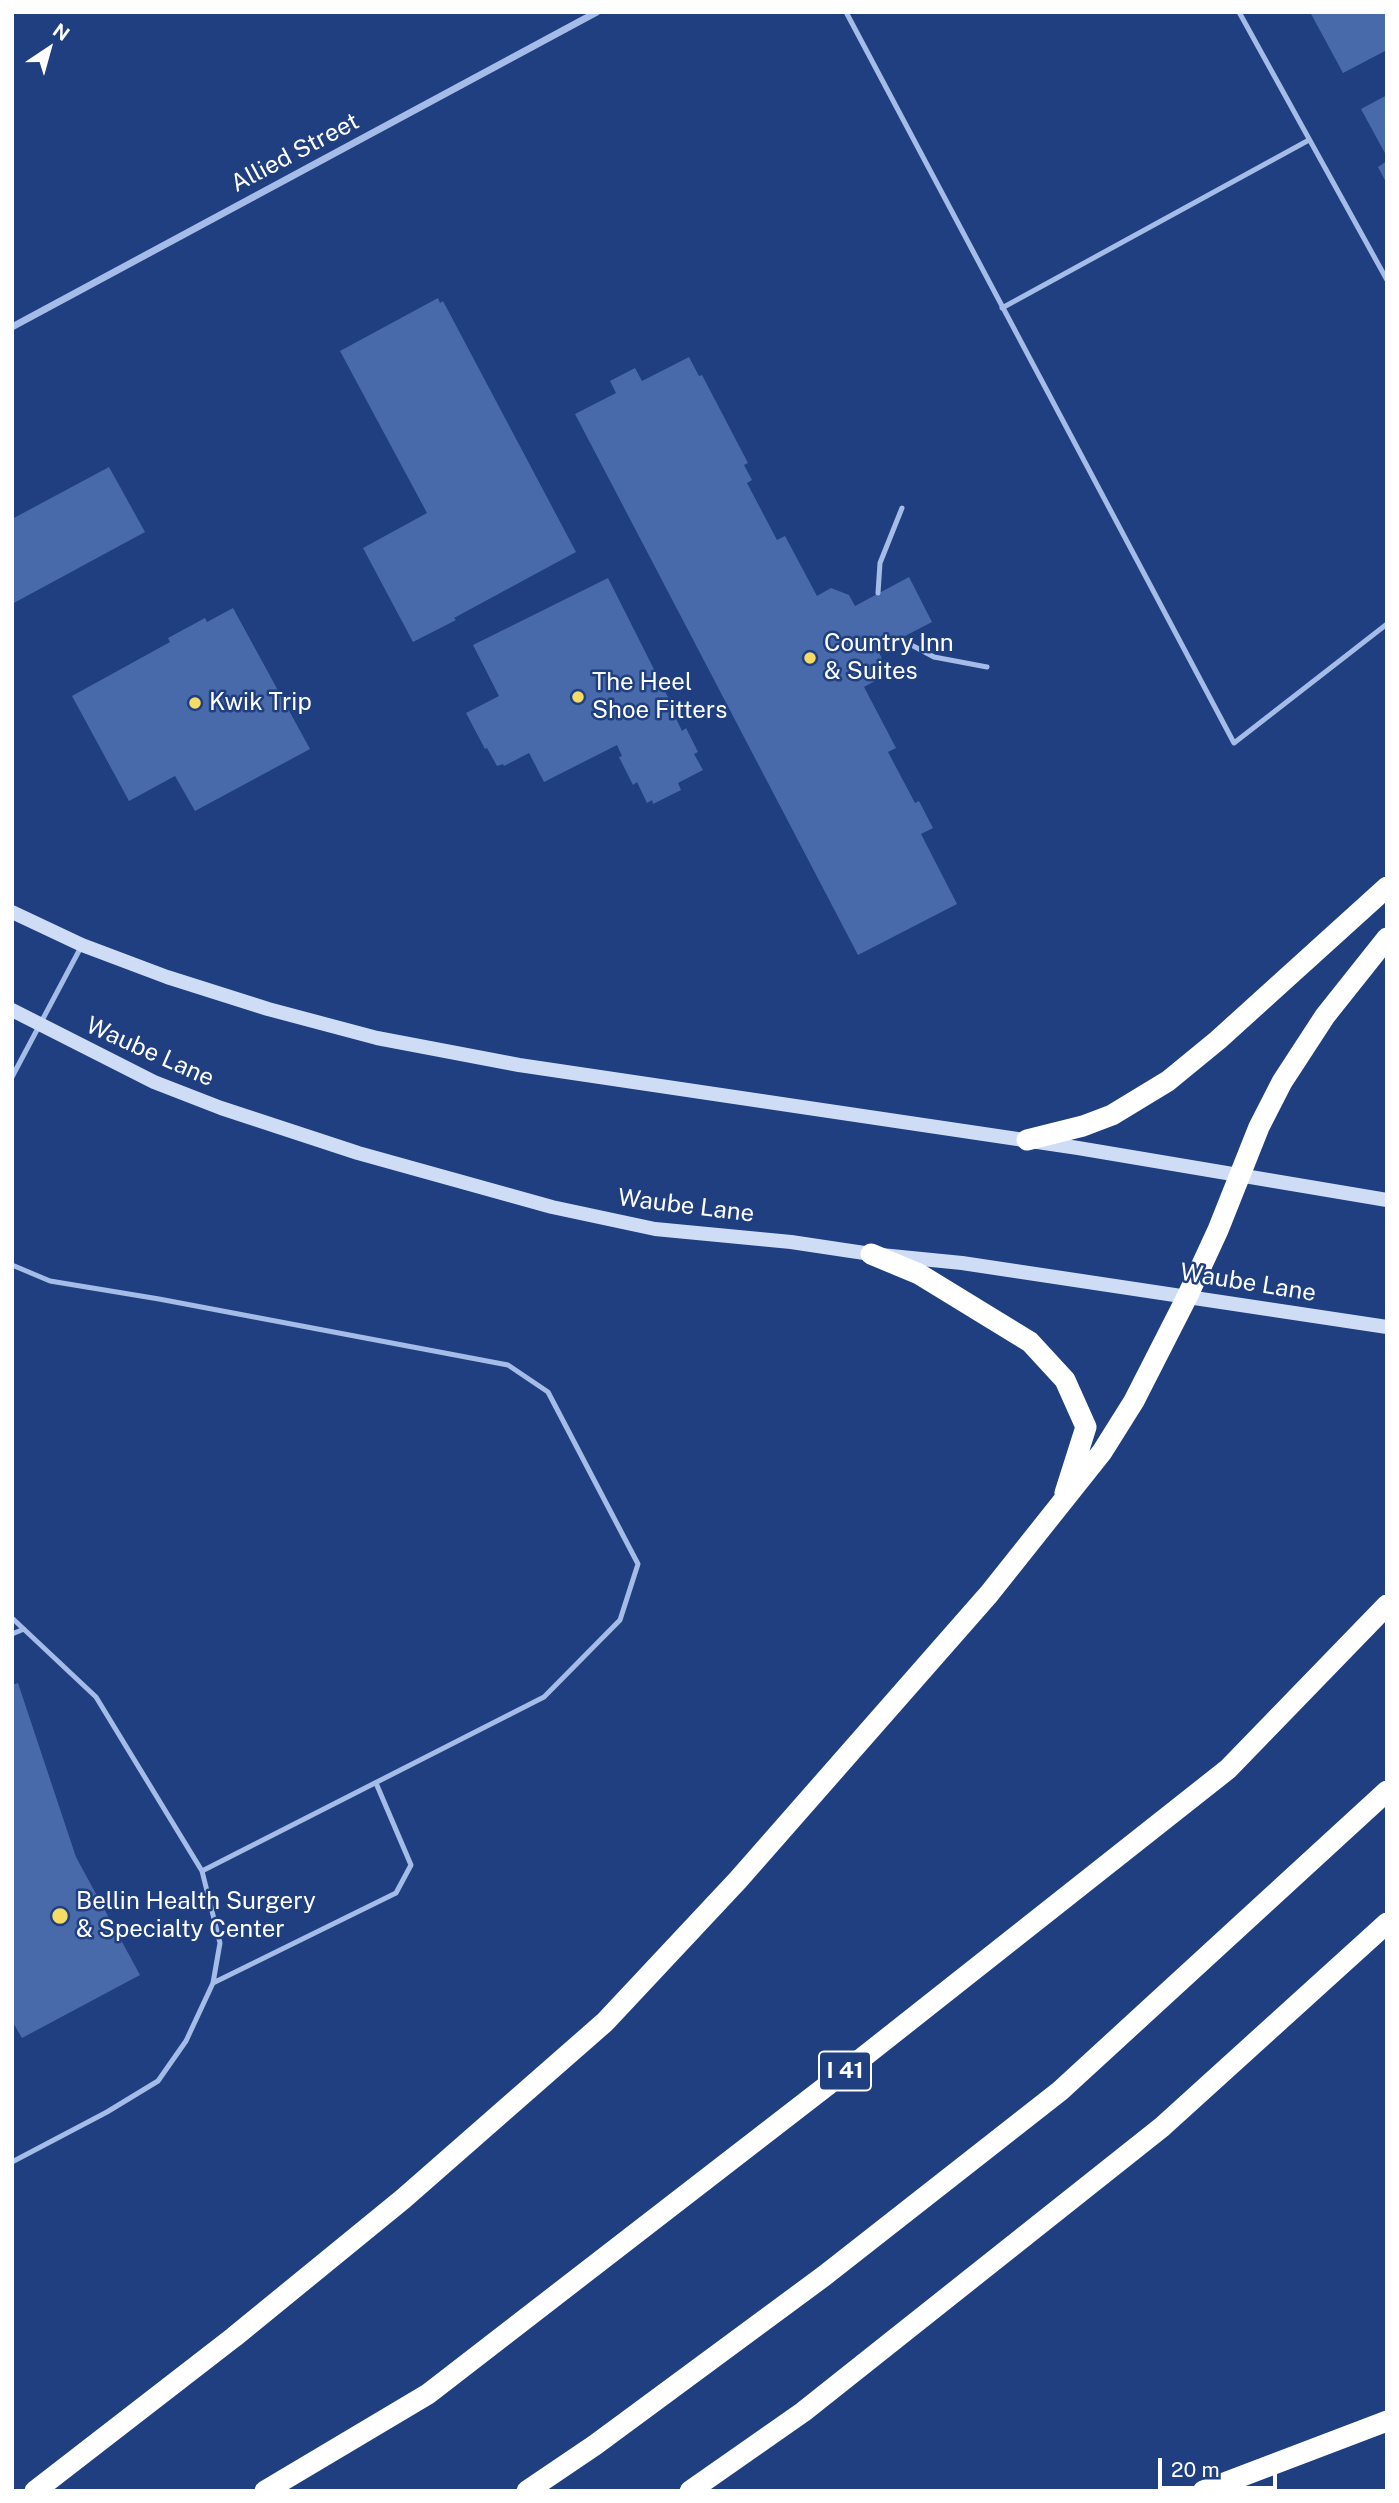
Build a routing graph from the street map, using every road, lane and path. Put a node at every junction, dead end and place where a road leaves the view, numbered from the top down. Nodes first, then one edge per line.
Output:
1 (597, 12) edge
2 (846, 12) edge
3 (1239, 12) edge
4 (1310, 140) junction
5 (1387, 280) edge
6 (1002, 308) junction
7 (12, 327) edge
8 (902, 508) dead end
9 (878, 593) dead end
10 (1387, 624) edge
11 (900, 639) dead end
12 (987, 667) dead end
13 (1387, 887) edge
14 (12, 912) edge
15 (1387, 938) edge
16 (82, 945) junction
17 (12, 1010) edge
18 (40, 1025) junction
19 (12, 1077) edge
20 (1027, 1140) junction
21 (1238, 1176) junction
22 (1387, 1200) edge
23 (871, 1254) junction
24 (12, 1265) edge
25 (1187, 1297) junction
26 (1387, 1326) edge
27 (1061, 1506) junction
28 (1387, 1605) edge
29 (12, 1618) edge
30 (23, 1629) junction
31 (12, 1634) edge
32 (376, 1783) junction
33 (1387, 1791) edge
34 (202, 1871) junction
35 (1387, 1923) edge
36 (213, 1983) junction
37 (12, 2162) edge
38 (1387, 2421) edge
39 (36, 2491) edge
40 (265, 2491) edge
41 (527, 2491) edge
42 (690, 2491) edge
43 (1203, 2491) edge

1 - 7 street, Allied Street
2 - 6 lane
3 - 4 lane
4 - 5 lane
4 - 6 lane
6 - 10 lane
8 - 9 lane
11 - 12 lane
13 - 20 highway
14 - 16 main road
15 - 21 highway
16 - 18 lane
16 - 20 main road
17 - 18 main road, Waube Lane
18 - 19 lane
18 - 23 main road, Waube Lane
20 - 21 main road
21 - 22 main road
21 - 25 highway
23 - 25 main road, Waube Lane
23 - 27 highway
24 - 32 lane
25 - 26 main road, Waube Lane
25 - 27 highway
27 - 39 highway
28 - 40 highway, I 41
29 - 30 lane
30 - 31 lane
30 - 34 lane
32 - 34 lane
32 - 36 lane
33 - 41 highway
34 - 36 lane
35 - 42 highway
36 - 37 lane
38 - 43 highway

